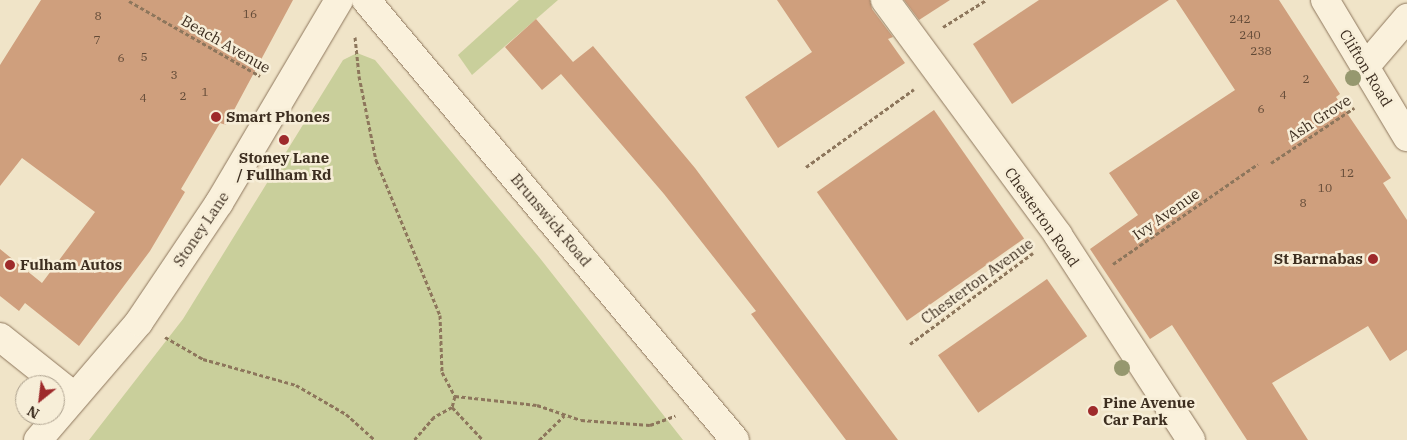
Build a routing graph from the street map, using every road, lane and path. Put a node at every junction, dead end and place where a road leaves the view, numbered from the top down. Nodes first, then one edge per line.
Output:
1 (339, 0) edge
2 (366, 0) edge
3 (885, 0) edge
4 (986, 0) edge
5 (1324, 0) edge
6 (129, 1) edge
7 (1407, 18) edge
8 (354, 26) dead end
9 (917, 44) junction
10 (1365, 67) junction
11 (937, 72) junction
12 (286, 91) junction
13 (1380, 91) junction
14 (1407, 137) edge
15 (1271, 163) dead end
16 (1258, 164) dead end
17 (806, 167) dead end
18 (1058, 235) junction
19 (1086, 282) junction
20 (138, 322) junction
21 (0, 337) edge
22 (910, 344) dead end
23 (74, 396) junction
24 (455, 396) junction
25 (707, 406) junction
26 (452, 407) junction
27 (564, 416) junction
28 (38, 440) edge
29 (375, 440) edge
30 (414, 440) edge
31 (483, 440) edge
32 (538, 440) edge
33 (735, 440) edge
34 (1191, 440) edge

1 - 12 street, Stoney Lane
2 - 25 street, Brunswick Road
3 - 9 street, Chesterton Road
4 - 9 path
5 - 10 street, Clifton Road
6 - 12 path, Beach Avenue
7 - 10 street
8 - 24 path
9 - 11 street, Chesterton Road
10 - 13 street, Clifton Road
11 - 17 path
11 - 18 street, Chesterton Road
12 - 20 street, Stoney Lane
13 - 14 street, Clifton Road
13 - 15 path, Ash Grove
16 - 19 path, Ivy Avenue
18 - 19 street, Chesterton Road
18 - 22 path, Chesterton Avenue
19 - 34 street, Chesterton Road
20 - 23 street, Stoney Lane
20 - 29 path
21 - 23 street
23 - 28 street, Stoney Lane
24 - 26 path
24 - 27 path
25 - 27 path
25 - 33 street, Brunswick Road
26 - 30 path
26 - 31 path
27 - 32 path

